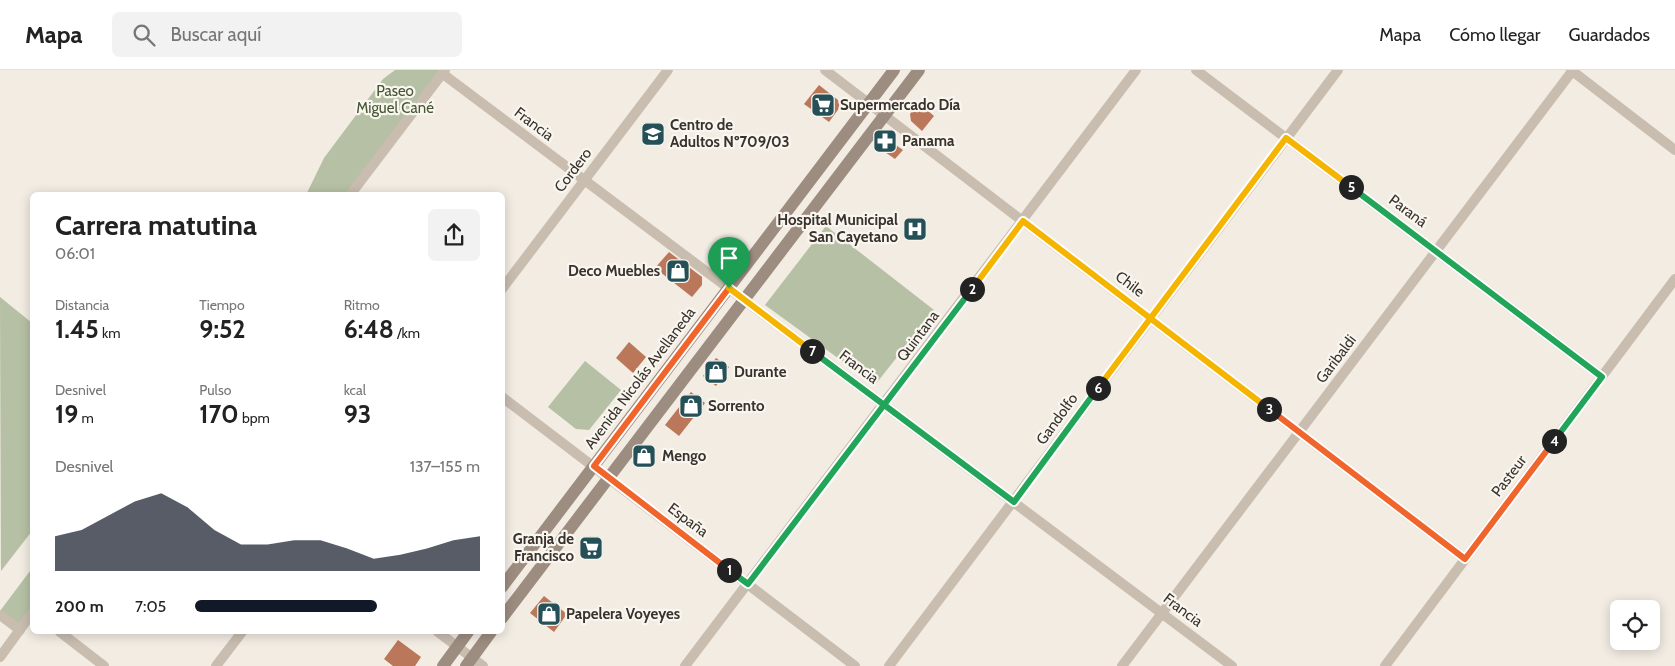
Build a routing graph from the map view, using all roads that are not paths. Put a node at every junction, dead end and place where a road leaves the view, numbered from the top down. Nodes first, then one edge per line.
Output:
1 (668, 70) edge
2 (825, 70) edge
3 (894, 70) edge
4 (919, 70) edge
5 (1136, 70) edge
6 (1196, 70) edge
7 (1338, 70) edge
8 (1572, 70) edge
9 (444, 72) edge
10 (868, 103) junction
11 (884, 116) junction
12 (1286, 138) junction
13 (1675, 150) edge
14 (585, 180) junction
15 (352, 192) edge
16 (1023, 221) junction
17 (1436, 251) junction
18 (1675, 279) edge
19 (505, 284) edge
20 (729, 288) junction
21 (744, 300) junction
22 (1150, 318) junction
23 (1602, 377) junction
24 (505, 399) edge
25 (884, 405) junction
26 (1299, 432) junction
27 (594, 466) junction
28 (609, 478) junction
29 (1014, 502) junction
30 (1465, 559) junction
31 (505, 583) edge
32 (748, 584) junction
33 (1162, 613) junction
34 (505, 614) edge
35 (0, 615) edge
36 (30, 616) edge
37 (20, 630) junction
38 (63, 634) edge
39 (240, 634) edge
40 (441, 634) edge
41 (467, 634) edge
42 (490, 634) edge
43 (457, 647) junction
44 (0, 657) edge
45 (469, 662) edge
46 (104, 666) edge
47 (216, 666) edge
48 (442, 666) edge
49 (482, 666) edge
50 (685, 666) edge
51 (855, 666) edge
52 (890, 666) edge
53 (1122, 666) edge
54 (1232, 666) edge
55 (1385, 666) edge

1 - 14 street, Cordero
2 - 10 street, Chile
3 - 10 main road, Avenida Nicolás Avellaneda
4 - 11 main road
5 - 16 street, Quintana
6 - 12 street, Paraná
7 - 12 street, Gandolfo
8 - 13 street
8 - 17 street, Garibaldi
9 - 14 street, Francia
9 - 15 street
10 - 11 street, Chile
10 - 20 main road, Avenida Nicolás Avellaneda
11 - 16 street, Chile
11 - 21 main road
12 - 17 street, Paraná
12 - 22 street, Gandolfo
14 - 19 street, Cordero
14 - 20 street, Francia
16 - 22 street, Chile
16 - 25 street, Quintana
17 - 23 street, Paraná
17 - 26 street, Garibaldi
18 - 23 street, Pasteur
20 - 21 street, Francia
20 - 27 main road, Avenida Nicolás Avellaneda
21 - 25 street, Francia
21 - 28 main road
22 - 26 street, Chile
22 - 29 street, Gandolfo
23 - 30 street, Pasteur
24 - 27 street, España
25 - 29 street, Francia
25 - 32 street, Quintana
26 - 30 street, Chile
26 - 33 street, Garibaldi
27 - 28 street, España
27 - 31 main road, Avenida Nicolás Avellaneda
28 - 32 street, España
28 - 34 main road
29 - 33 street, Francia
29 - 52 street, Gandolfo
30 - 55 street, Pasteur
32 - 50 street, Quintana
32 - 51 street, España
33 - 53 street, Garibaldi
33 - 54 street, Francia
35 - 37 street
36 - 37 street
37 - 44 street
38 - 46 street
39 - 47 street
40 - 43 street
41 - 43 main road
42 - 45 main road
43 - 45 street
43 - 48 main road
45 - 49 street

